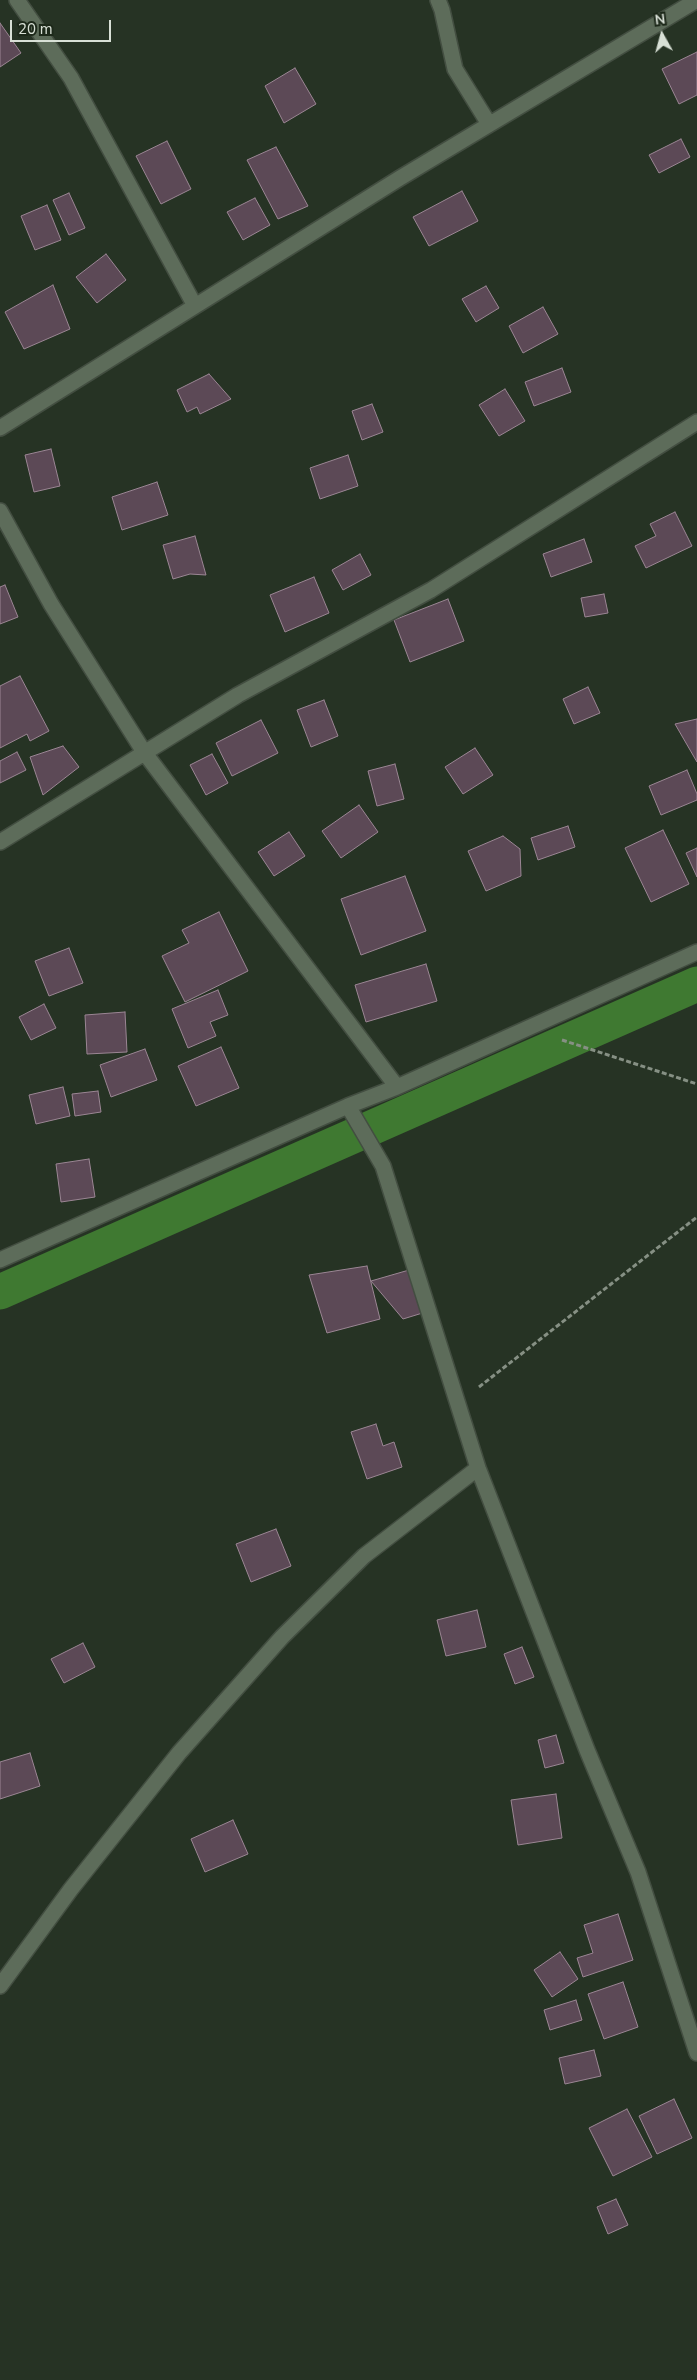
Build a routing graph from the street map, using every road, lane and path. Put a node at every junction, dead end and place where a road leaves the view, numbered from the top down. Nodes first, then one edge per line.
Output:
1 (17, 0) edge
2 (438, 0) edge
3 (696, 0) edge
4 (489, 124) junction
5 (195, 306) junction
6 (697, 422) edge
7 (0, 428) edge
8 (0, 511) edge
9 (144, 752) junction
10 (0, 842) edge
11 (697, 952) edge
12 (526, 1028) junction
13 (697, 1084) edge
14 (397, 1087) junction
15 (348, 1106) junction
16 (697, 1217) edge
17 (0, 1260) edge
18 (458, 1404) junction
19 (478, 1468) junction
20 (0, 1986) edge
21 (697, 2053) edge

1 - 5 street
2 - 4 street
3 - 4 street
4 - 5 street
5 - 7 street
6 - 9 street
8 - 9 street
9 - 10 street
9 - 14 street
11 - 12 street
12 - 13 path
12 - 14 street
14 - 15 street
15 - 17 street
15 - 18 street
16 - 18 path
18 - 19 street
19 - 20 street
19 - 21 street

